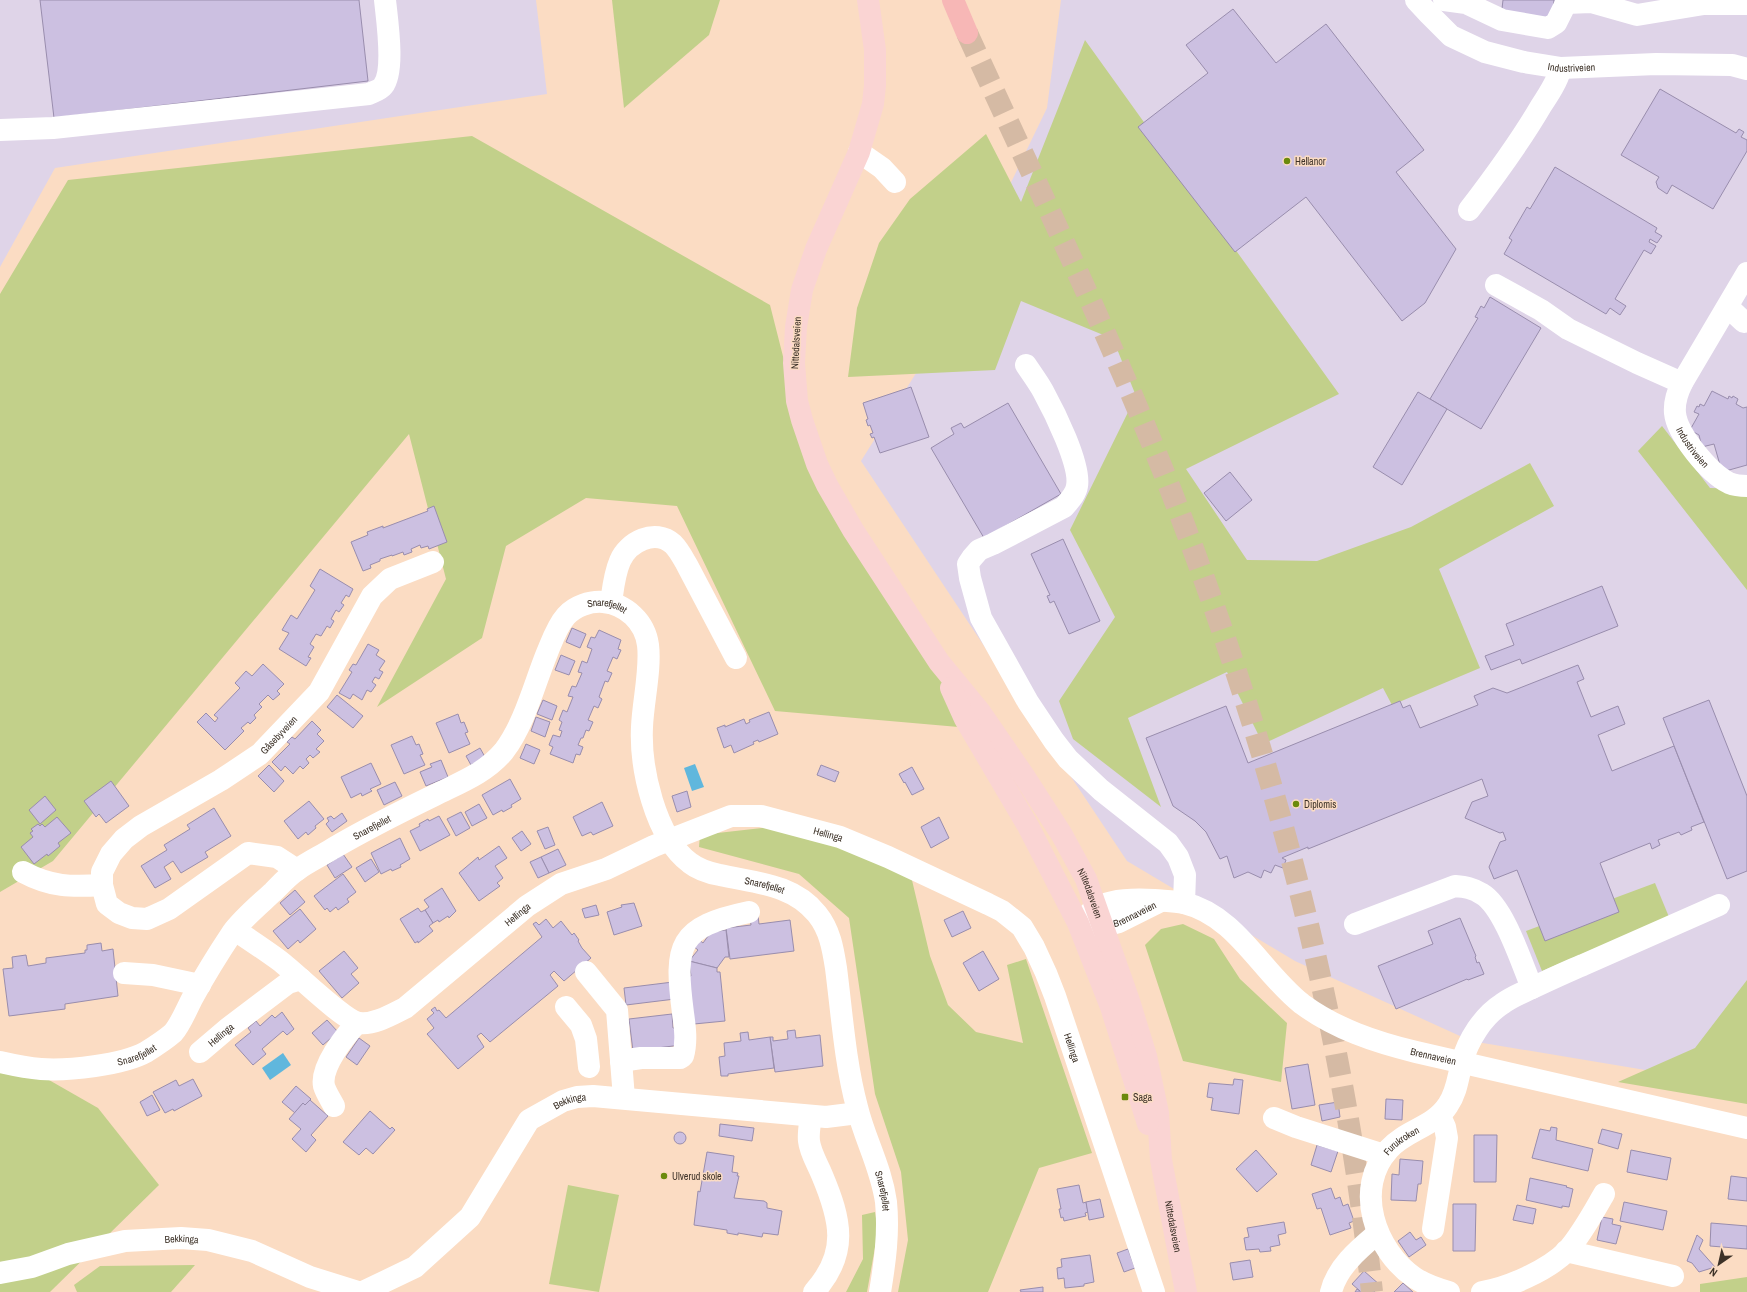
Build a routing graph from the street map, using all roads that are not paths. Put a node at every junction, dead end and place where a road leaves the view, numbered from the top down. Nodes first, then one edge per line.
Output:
1 (385, 0) edge
2 (868, 0) edge
3 (953, 0) edge
4 (1432, 4) edge
5 (1747, 4) edge
6 (967, 33) tunnel mouth
7 (1561, 68) junction
8 (1747, 69) edge
9 (0, 130) edge
10 (859, 152) junction
11 (895, 182) dead end
12 (1469, 210) dead end
13 (1747, 273) edge
14 (1496, 285) dead end
15 (1728, 307) junction
16 (1744, 322) dead end
17 (1026, 365) dead end
18 (1682, 383) junction
19 (1747, 486) edge
20 (433, 562) dead end
21 (611, 603) junction
22 (736, 658) dead end
23 (939, 662) junction
24 (670, 840) junction
25 (297, 870) junction
26 (23, 872) dead end
27 (102, 885) junction
28 (1184, 903) junction
29 (1719, 905) dead end
30 (749, 912) dead end
31 (1100, 917) junction
32 (1078, 923) junction
33 (1355, 924) dead end
34 (234, 930) junction
35 (124, 972) dead end
36 (586, 972) dead end
37 (301, 978) junction
38 (200, 985) junction
39 (1532, 988) junction
40 (566, 1007) dead end
41 (357, 1023) junction
42 (619, 1032) junction
43 (586, 1039) junction
44 (200, 1052) dead end
45 (621, 1060) junction
46 (0, 1062) edge
47 (1462, 1062) junction
48 (589, 1067) dead end
49 (624, 1098) junction
50 (334, 1106) dead end
51 (858, 1113) junction
52 (810, 1116) junction
53 (1440, 1116) junction
54 (1274, 1118) dead end
55 (1747, 1128) edge
56 (1384, 1155) junction
57 (1161, 1160) junction
58 (1604, 1194) dead end
59 (1433, 1229) dead end
60 (1378, 1233) junction
61 (1566, 1251) junction
62 (0, 1273) edge
63 (1673, 1276) dead end
64 (358, 1292) edge
65 (364, 1292) edge
66 (814, 1292) edge
67 (880, 1292) edge
68 (1154, 1292) edge
69 (1186, 1292) edge
70 (1331, 1292) edge
71 (1450, 1292) edge
72 (1482, 1292) edge

1 - 9 street
2 - 10 main road, Nittedalsveien
3 - 6 highway
4 - 5 street
4 - 7 street, Industriveien
7 - 8 street, Industriveien
7 - 12 street
10 - 11 street
10 - 23 main road, Nittedalsveien
13 - 15 street, Industriveien
14 - 18 street
15 - 16 street
15 - 18 street, Industriveien
17 - 28 street
18 - 19 street, Industriveien
20 - 27 street, Gåsebyveien
21 - 22 street
21 - 24 street, Snarefjellet
21 - 25 street, Snarefjellet
23 - 31 main road, Nittedalsveien
23 - 32 main road, Nittedalsveien
24 - 41 street, Hellinga
24 - 51 street, Snarefjellet
24 - 68 street, Hellinga
25 - 27 street, Gåsebyveien
25 - 34 street, Snarefjellet
26 - 27 street
28 - 31 street, Brennaveien
28 - 47 street, Brennaveien
29 - 39 street, Furukroken
30 - 45 street
31 - 32 street, Brennaveien
31 - 57 main road, Nittedalsveien
32 - 57 main road, Nittedalsveien
33 - 39 street
34 - 37 street
34 - 38 street, Snarefjellet
35 - 38 street
36 - 42 street
37 - 41 street
37 - 44 street, Hellinga
38 - 46 street, Snarefjellet
39 - 47 street, Furukroken
40 - 43 street
41 - 50 street
42 - 43 street
42 - 45 street
43 - 48 street
45 - 49 street
47 - 53 street, Furukroken
47 - 55 street, Brennaveien
49 - 52 street, Bekkinga
49 - 65 street, Bekkinga
51 - 52 street, Bekkinga
51 - 67 street, Snarefjellet
52 - 66 street
53 - 56 street, Furukroken
53 - 59 street
54 - 56 street
56 - 60 street, Furukroken
57 - 69 main road, Nittedalsveien
58 - 61 street
60 - 70 street
60 - 71 street, Furukroken
61 - 63 street
61 - 72 street
62 - 64 street, Bekkinga

